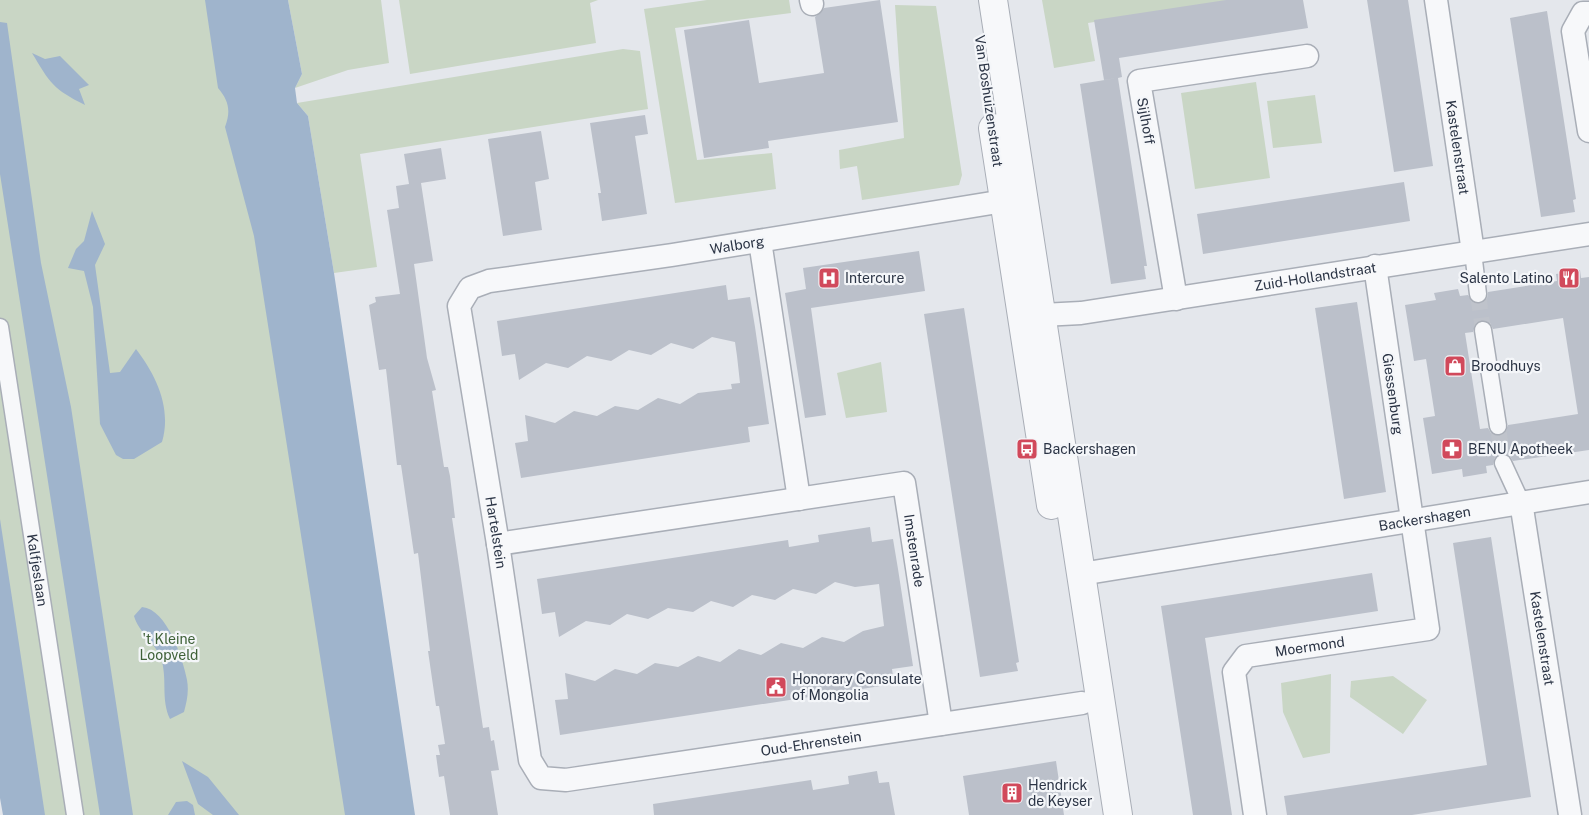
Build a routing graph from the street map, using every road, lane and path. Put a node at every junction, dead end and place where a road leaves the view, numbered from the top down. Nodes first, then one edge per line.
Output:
1 (974, 0) edge
2 (993, 0) edge
3 (1436, 0) edge
4 (1589, 12) edge
5 (1307, 56) dead end
6 (1589, 131) edge
7 (1014, 200) junction
8 (1589, 234) edge
9 (760, 241) junction
10 (1474, 252) junction
11 (1375, 266) junction
12 (470, 288) joint
13 (1478, 294) tunnel mouth
14 (1176, 299) junction
15 (1031, 314) junction
16 (0, 326) edge
17 (1483, 330) tunnel mouth
18 (1498, 426) tunnel mouth
19 (1503, 463) tunnel mouth
20 (1589, 492) edge
21 (799, 499) junction
22 (1521, 502) junction
23 (1412, 521) junction
24 (498, 544) junction
25 (1072, 575) junction
26 (1091, 702) junction
27 (941, 724) junction
28 (541, 778) joint
29 (75, 815) edge
30 (1099, 815) edge
31 (1118, 815) edge
32 (1255, 815) edge
33 (1570, 815) edge

1 - 7 street, Van Boshuizenstraat
2 - 7 street, Van Boshuizenstraat
3 - 10 street, Kastelenstraat
4 - 6 street
5 - 14 street, Sijlhoff
7 - 9 street, Walborg
7 - 15 street, Van Boshuizenstraat
8 - 10 street, Zuid-Hollandstraat
9 - 12 street, Walborg
9 - 21 street
10 - 11 street, Zuid-Hollandstraat
10 - 13 street, Kastelenstraat
11 - 14 street, Zuid-Hollandstraat
11 - 23 street, Giessenburg
12 - 24 street, Hartelstein
14 - 15 street, Zuid-Hollandstraat
15 - 25 street, Van Boshuizenstraat
16 - 29 street, Kalfjeslaan
17 - 18 street
19 - 22 street, Kastelenstraat
20 - 22 street, Backershagen
21 - 24 street, Imstenrade
21 - 27 street, Imstenrade
22 - 23 street, Backershagen
22 - 33 street, Kastelenstraat
23 - 25 street, Backershagen
23 - 32 street, Moermond
24 - 28 street, Hartelstein
25 - 26 street, Van Boshuizenstraat
26 - 27 street, Oud-Ehrenstein
26 - 30 street, Van Boshuizenstraat
26 - 31 street, Van Boshuizenstraat
27 - 28 street, Oud-Ehrenstein

